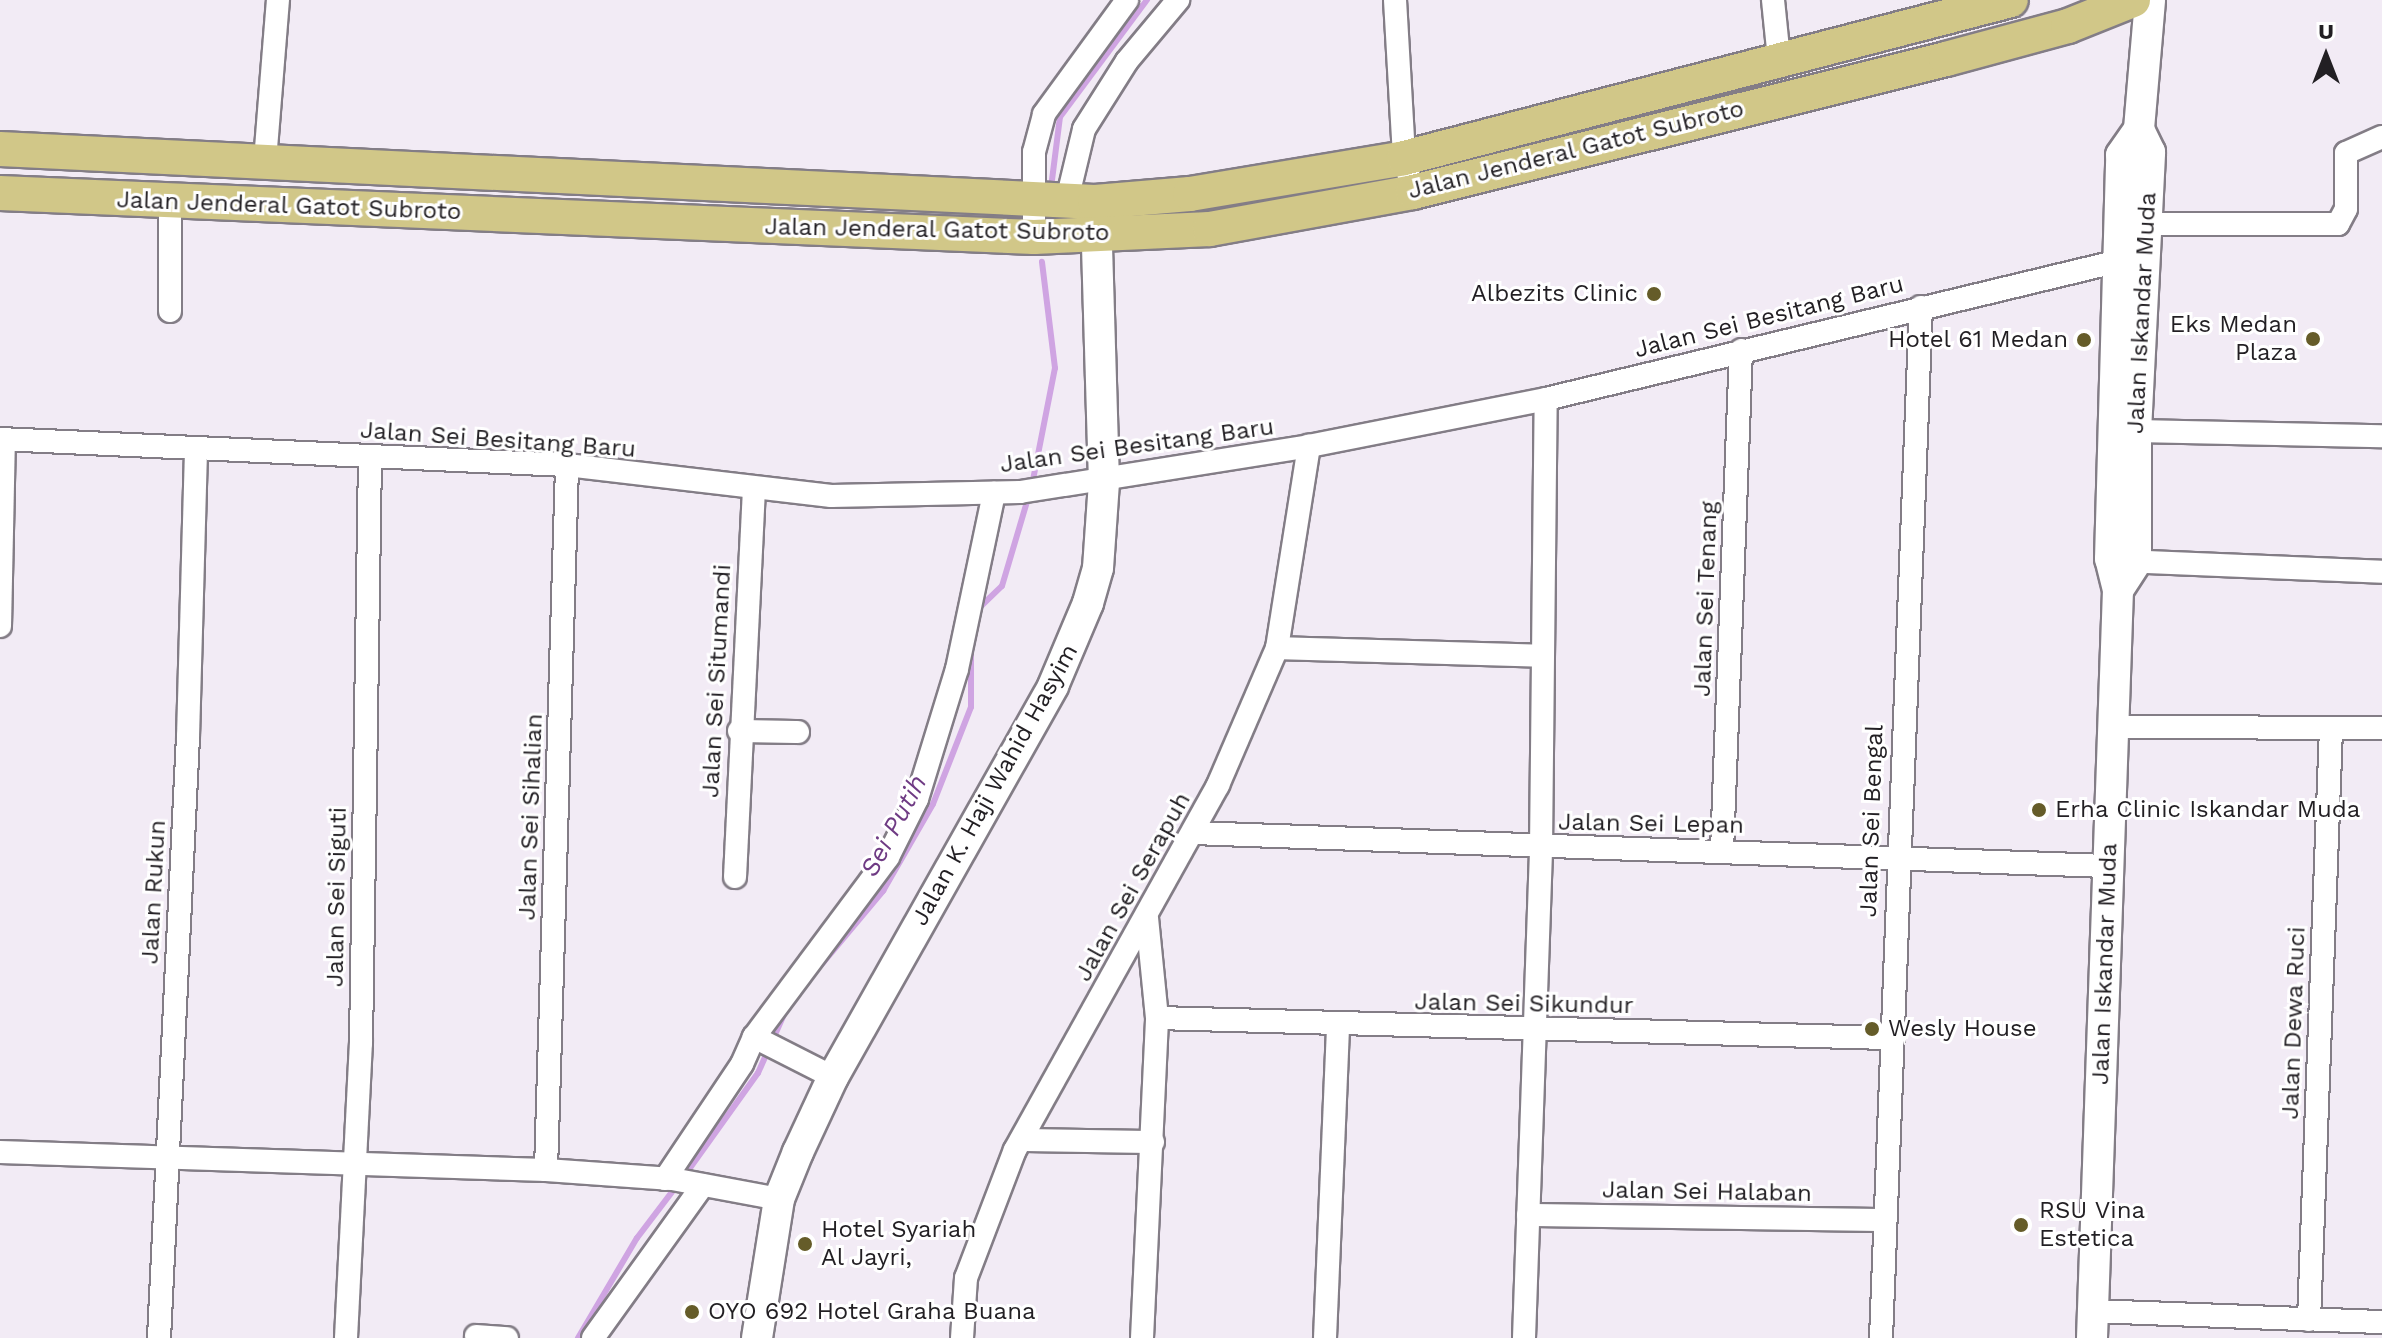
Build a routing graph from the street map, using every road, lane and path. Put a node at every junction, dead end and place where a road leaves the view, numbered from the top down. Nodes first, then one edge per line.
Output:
1 (278, 0) edge
2 (1127, 0) edge
3 (1178, 0) edge
4 (1395, 0) edge
5 (1773, 0) edge
6 (2011, 0) edge
7 (2133, 0) edge
8 (2150, 0) edge
9 (1779, 59) junction
10 (2139, 129) junction
11 (2382, 137) edge
12 (0, 149) edge
13 (1404, 158) junction
14 (265, 161) junction
15 (1413, 192) junction
16 (0, 193) edge
17 (1033, 200) junction
18 (170, 201) junction
19 (1081, 201) junction
20 (264, 203) junction
21 (2148, 224) junction
22 (1097, 236) junction
23 (1034, 237) junction
24 (2119, 261) junction
25 (1921, 307) junction
26 (170, 311) dead end
27 (1741, 350) junction
28 (1546, 399) junction
29 (2129, 412) junction
30 (2382, 436) edge
31 (2, 439) edge
32 (1309, 446) junction
33 (196, 449) junction
34 (370, 457) junction
35 (567, 465) junction
36 (1104, 482) junction
37 (754, 489) junction
38 (994, 493) junction
39 (2123, 560) junction
40 (2382, 572) edge
41 (0, 626) edge
42 (1277, 648) junction
43 (1539, 656) junction
44 (2113, 727) junction
45 (2331, 728) junction
46 (2382, 728) edge
47 (739, 731) junction
48 (798, 732) dead end
49 (1193, 833) junction
50 (1541, 848) junction
51 (1722, 851) junction
52 (1896, 858) junction
53 (2108, 866) junction
54 (735, 877) dead end
55 (1147, 918) junction
56 (1157, 1018) junction
57 (1338, 1027) junction
58 (1535, 1030) junction
59 (1889, 1038) junction
60 (766, 1044) junction
61 (833, 1077) junction
62 (1021, 1140) junction
63 (1153, 1142) junction
64 (0, 1152) edge
65 (167, 1158) junction
66 (355, 1167) junction
67 (546, 1170) junction
68 (684, 1182) junction
69 (779, 1199) junction
70 (1528, 1215) junction
71 (1885, 1220) junction
72 (2309, 1320) junction
73 (2382, 1322) edge
74 (2093, 1325) edge
75 (476, 1336) edge
76 (159, 1338) edge
77 (346, 1338) edge
78 (507, 1338) edge
79 (593, 1338) edge
80 (757, 1338) edge
81 (962, 1338) edge
82 (1142, 1338) edge
83 (1325, 1338) edge
84 (1524, 1338) edge
85 (1881, 1338) edge

1 - 14 street
2 - 17 street
3 - 19 street
4 - 13 street
5 - 9 street
6 - 9 main road, Jalan Jenderal Gatot Subroto
7 - 15 main road, Jalan Jenderal Gatot Subroto
8 - 10 main road, Jalan Iskandar Muda
9 - 13 main road, Jalan Jenderal Gatot Subroto
10 - 21 main road, Jalan Iskandar Muda
10 - 24 main road, Jalan Iskandar Muda
11 - 21 street
12 - 14 main road, Jalan Jenderal Gatot Subroto
13 - 15 street
13 - 19 main road, Jalan Jenderal Gatot Subroto
14 - 17 main road, Jalan Jenderal Gatot Subroto
14 - 20 main road
15 - 22 main road, Jalan Jenderal Gatot Subroto
16 - 18 main road, Jalan Jenderal Gatot Subroto
17 - 19 main road, Jalan Jenderal Gatot Subroto
17 - 23 street
18 - 20 main road, Jalan Jenderal Gatot Subroto
18 - 26 street
19 - 22 main road, Jalan K. Haji Wahid Hasyim
20 - 23 main road, Jalan Jenderal Gatot Subroto
21 - 29 main road, Jalan Iskandar Muda
22 - 23 main road, Jalan Jenderal Gatot Subroto
22 - 36 main road, Jalan K. Haji Wahid Hasyim
24 - 25 street, Jalan Sei Besitang Baru
24 - 29 main road, Jalan Iskandar Muda
25 - 27 street, Jalan Sei Besitang Baru
25 - 52 street, Jalan Sei Bengal
27 - 28 street, Jalan Sei Besitang Baru
27 - 51 street, Jalan Sei Tenang
28 - 32 street, Jalan Sei Besitang Baru
28 - 43 street
29 - 30 street
29 - 39 main road, Jalan Iskandar Muda
31 - 33 street, Jalan Sei Besitang Baru
31 - 41 street
32 - 36 street, Jalan Sei Besitang Baru
32 - 42 street, Jalan Sei Serapuh
33 - 34 street, Jalan Sei Besitang Baru
33 - 65 street, Jalan Rukun
34 - 35 street, Jalan Sei Besitang Baru
34 - 66 street, Jalan Sei Siguti
35 - 37 street, Jalan Sei Besitang Baru
35 - 67 street, Jalan Sei Sihalian
36 - 38 street, Jalan Sei Besitang Baru
36 - 61 main road, Jalan K. Haji Wahid Hasyim
37 - 38 street, Jalan Sei Besitang Baru
37 - 47 street, Jalan Sei Situmandi
38 - 60 street
39 - 40 street
39 - 44 main road, Jalan Iskandar Muda
42 - 43 street
42 - 49 street, Jalan Sei Serapuh
43 - 50 street
44 - 45 street
44 - 53 main road, Jalan Iskandar Muda
45 - 46 street
45 - 72 street, Jalan Dewa Ruci
47 - 48 street
47 - 54 street, Jalan Sei Situmandi
49 - 50 street, Jalan Sei Lepan
49 - 55 street, Jalan Sei Serapuh
50 - 51 street, Jalan Sei Lepan
50 - 58 street
51 - 52 street, Jalan Sei Lepan
52 - 53 street, Jalan Sei Lepan
52 - 59 street, Jalan Sei Bengal
53 - 74 main road, Jalan Iskandar Muda
55 - 56 street
55 - 62 street, Jalan Sei Serapuh
56 - 57 street, Jalan Sei Sikundur
56 - 63 street
57 - 58 street, Jalan Sei Sikundur
57 - 83 street
58 - 59 street, Jalan Sei Sikundur
58 - 70 street
59 - 71 street, Jalan Sei Bengal
60 - 61 street
60 - 68 street
61 - 69 main road, Jalan K. Haji Wahid Hasyim
62 - 63 street
62 - 81 street, Jalan Sei Serapuh
63 - 82 street
64 - 65 street
65 - 66 street
65 - 76 street, Jalan Rukun
66 - 67 street
66 - 77 street, Jalan Sei Siguti
67 - 68 street
68 - 69 street
68 - 79 street
69 - 80 main road, Jalan K. Haji Wahid Hasyim
70 - 71 street, Jalan Sei Halaban
70 - 84 street
71 - 85 street, Jalan Sei Bengal
72 - 73 street
72 - 74 street
75 - 78 street

